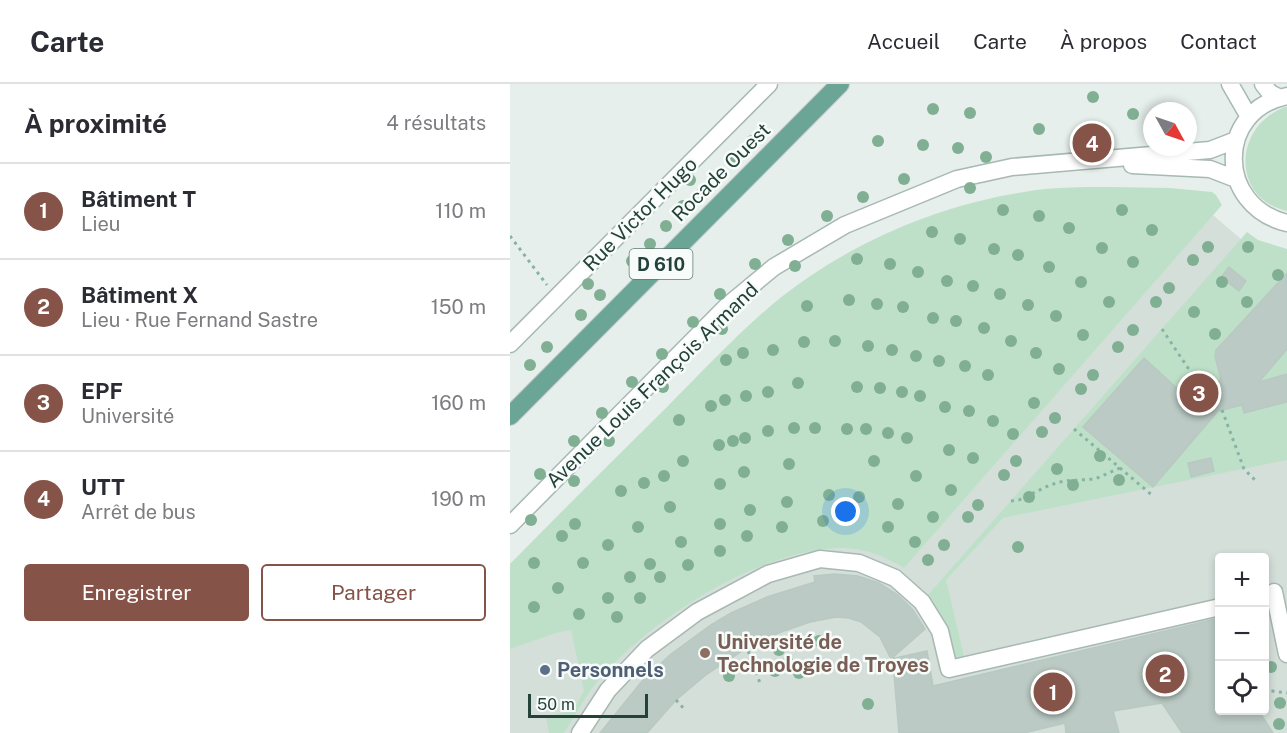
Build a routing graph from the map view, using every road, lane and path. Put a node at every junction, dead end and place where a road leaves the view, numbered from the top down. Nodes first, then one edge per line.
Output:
1 (769, 84) edge
2 (840, 84) edge
3 (849, 84) edge
4 (1230, 84) edge
5 (1263, 84) edge
6 (1283, 97) edge
7 (812, 112) junction
8 (1250, 117) junction
9 (1236, 140) junction
10 (1068, 162) junction
11 (1236, 179) junction
12 (1287, 223) edge
13 (510, 236) edge
14 (557, 298) junction
15 (1162, 329) dead end
16 (510, 344) edge
17 (1200, 386) dead end
18 (1222, 410) dead end
19 (510, 416) edge
20 (1074, 429) dead end
21 (1120, 468) junction
22 (1255, 480) dead end
23 (1153, 496) dead end
24 (1011, 501) dead end
25 (510, 525) edge
26 (1275, 592) edge
27 (1215, 608) edge
28 (742, 637) dead end
29 (1287, 654) edge
30 (760, 683) dead end
31 (1269, 691) edge
32 (1287, 693) edge
33 (676, 700) dead end
34 (686, 711) dead end
35 (580, 733) edge

1 - 14 street, Rue Victor Hugo
2 - 7 main road, Rocade Ouest / D 610
3 - 7 main road, Rocade Ouest / D 610
4 - 8 street
5 - 6 street
6 - 8 street
7 - 19 main road, Rocade Ouest / D 610
8 - 9 street
9 - 10 street, Avenue Louis François Armand
9 - 11 street
10 - 11 street, Avenue Louis François Armand
10 - 25 street, Avenue Louis François Armand
11 - 12 street
13 - 14 path
14 - 16 street, Rue Victor Hugo
15 - 17 path
18 - 22 path
20 - 21 path
21 - 23 path
21 - 24 path
26 - 29 street
27 - 35 street
28 - 30 path
31 - 32 path
33 - 34 path

